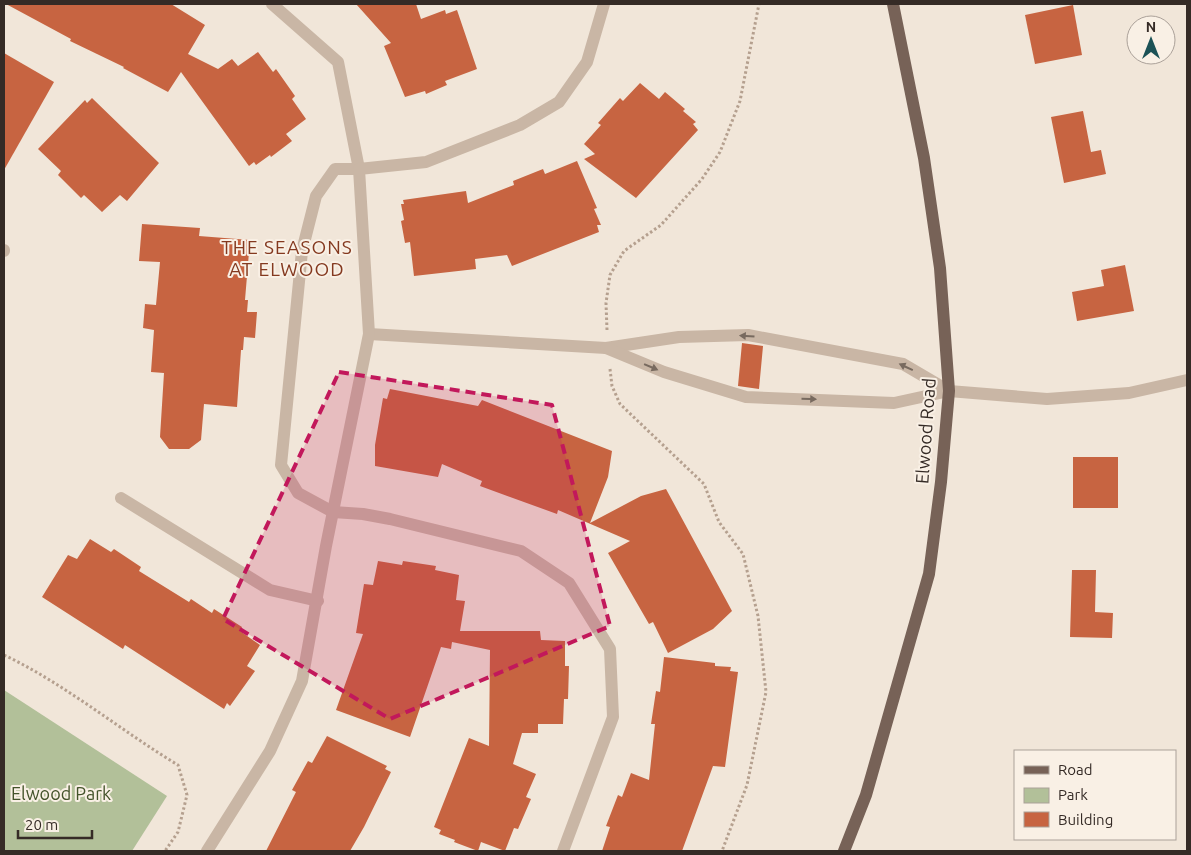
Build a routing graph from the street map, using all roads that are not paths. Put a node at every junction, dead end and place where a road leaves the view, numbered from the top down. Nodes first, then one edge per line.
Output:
1 (272, 4) edge
2 (604, 4) edge
3 (893, 4) edge
4 (359, 169) junction
5 (369, 334) junction
6 (607, 343) junction
7 (1187, 380) edge
8 (948, 391) junction
9 (121, 498) dead end
10 (333, 512) junction
11 (318, 600) junction
12 (207, 851) edge
13 (563, 851) edge
14 (844, 851) edge

1 - 4 street
2 - 4 street
3 - 8 main road, Elwood Road
4 - 5 street
4 - 10 street
5 - 6 street
5 - 10 street
8 -> 6 street
6 -> 8 street
7 - 8 street
8 - 14 main road, Elwood Road
9 - 11 street
10 - 11 street
10 - 13 street
11 - 12 street

